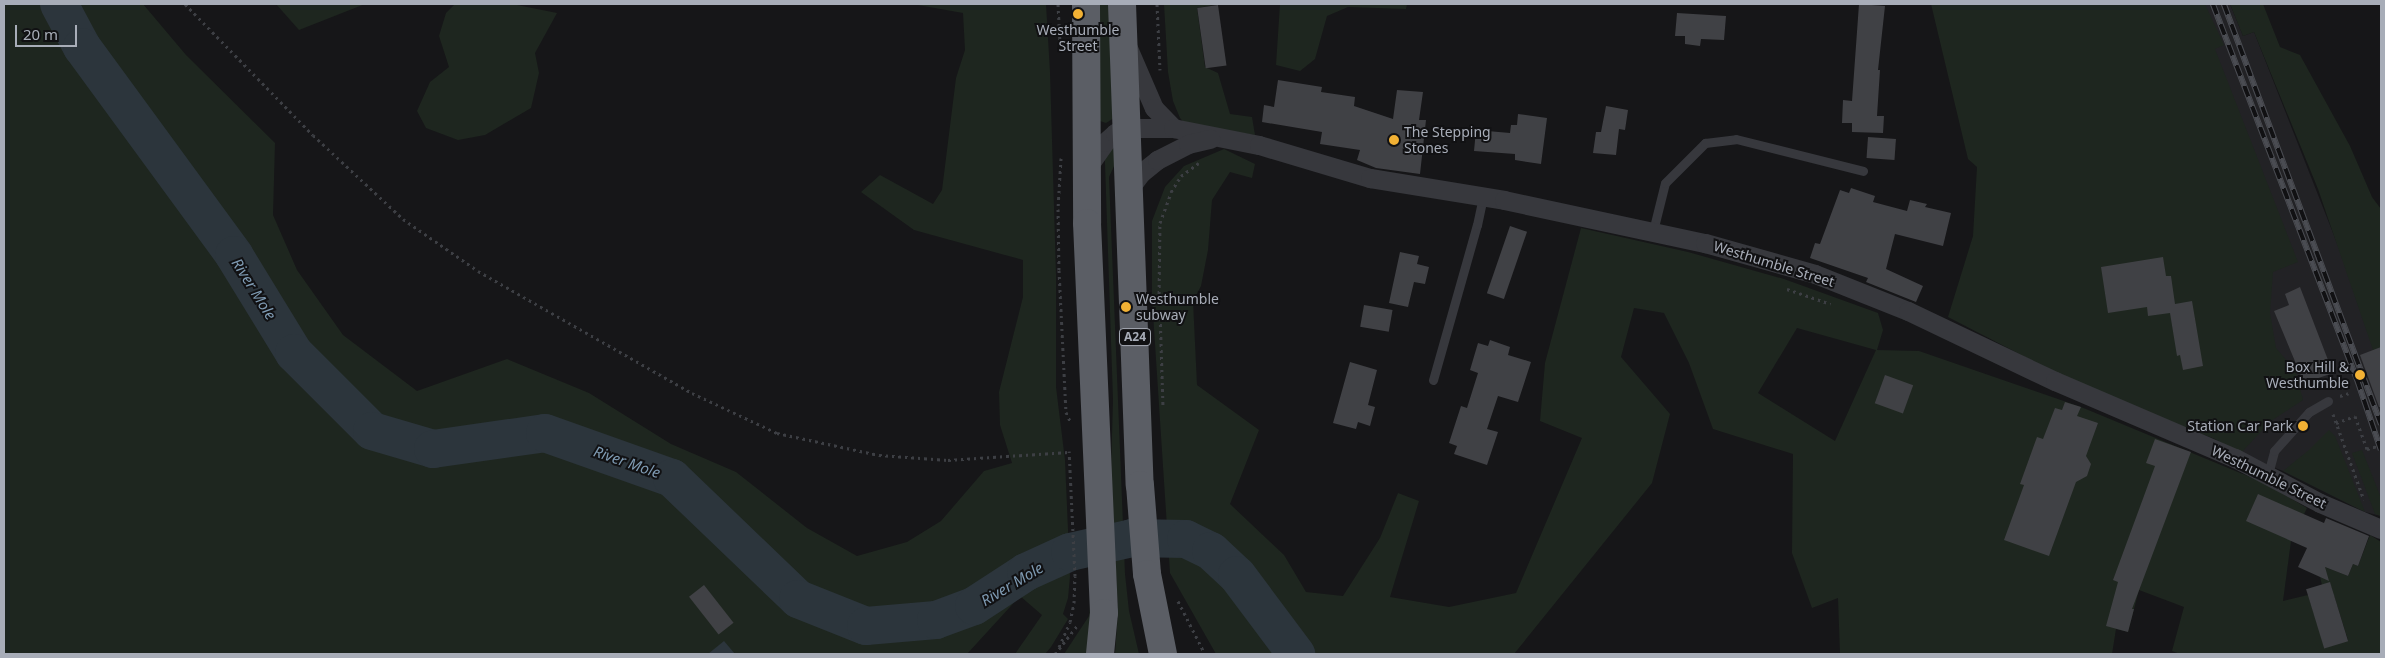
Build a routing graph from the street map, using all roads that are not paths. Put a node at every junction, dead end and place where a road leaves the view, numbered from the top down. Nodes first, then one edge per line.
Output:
1 (1086, 4) edge
2 (1122, 4) edge
3 (1124, 40) junction
4 (1126, 128) junction
5 (1172, 128) junction
6 (1216, 137) junction
7 (1087, 168) junction
8 (1863, 171) dead end
9 (1129, 189) junction
10 (1483, 197) junction
11 (1653, 231) junction
12 (1433, 380) dead end
13 (2328, 401) dead end
14 (2268, 474) junction
15 (2377, 528) edge
16 (1100, 654) edge
17 (1163, 654) edge

1 - 7 highway
2 - 3 highway, A24
3 - 4 highway, A24
3 - 5 street
4 - 5 street, Westhumble Street
4 - 7 street
4 - 9 highway, A24
5 - 6 street, Westhumble Street
6 - 9 street, Westhumble Street
6 - 10 street, Westhumble Street
7 - 16 highway
8 - 11 lane
9 - 17 highway, A24
10 - 11 street, Westhumble Street
10 - 12 lane
11 - 14 street, Westhumble Street
13 - 14 lane
14 - 15 street, Westhumble Street

